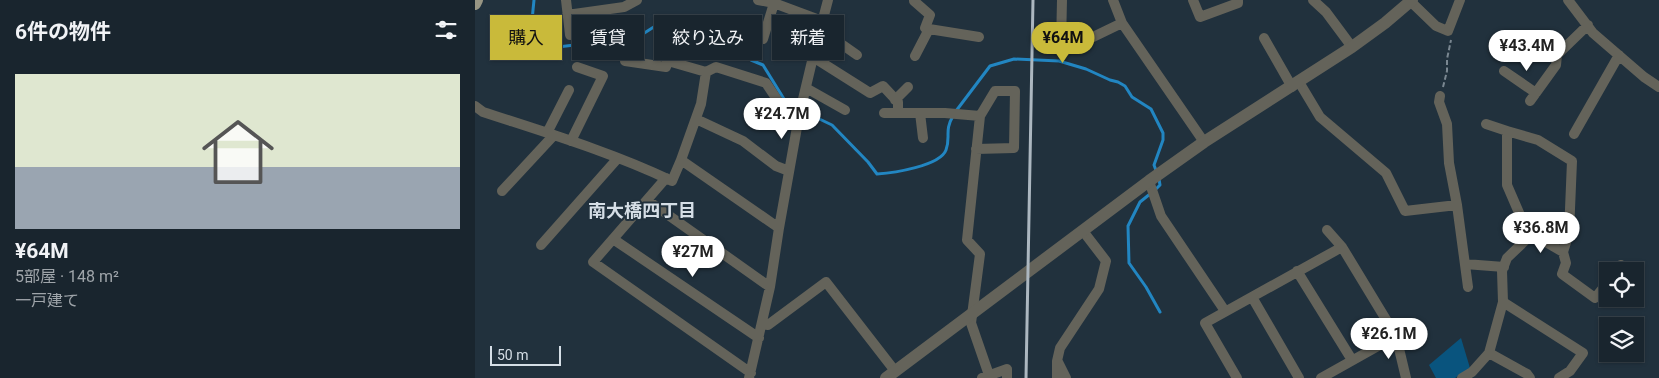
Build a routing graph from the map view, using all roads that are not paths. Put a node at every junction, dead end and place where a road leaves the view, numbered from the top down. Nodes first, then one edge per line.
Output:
1 (477, 0) edge
2 (566, 0) edge
3 (637, 0) edge
4 (758, 0) edge
5 (828, 0) edge
6 (915, 0) edge
7 (1062, 0) edge
8 (1113, 0) edge
9 (1193, 0) edge
10 (1237, 0) edge
11 (1313, 0) edge
12 (1459, 0) edge
13 (1568, 0) edge
14 (1410, 1) edge
15 (775, 2) edge
16 (475, 4) edge
17 (615, 4) edge
18 (567, 15) junction
19 (801, 15) edge
20 (824, 15) edge
21 (1122, 23) junction
22 (1588, 25) junction
23 (929, 29) junction
24 (569, 36) dead end
25 (979, 37) dead end
26 (763, 38) dead end
27 (1264, 38) dead end
28 (1542, 42) dead end
29 (844, 44) edge
30 (1352, 47) junction
31 (857, 55) dead end
32 (1557, 55) junction
33 (915, 56) dead end
34 (1619, 56) junction
35 (625, 60) dead end
36 (812, 60) edge
37 (818, 60) edge
38 (668, 61) joint
39 (577, 67) dead end
40 (1504, 71) dead end
41 (706, 72) junction
42 (1296, 85) junction
43 (908, 87) dead end
44 (806, 88) junction
45 (1659, 88) edge
46 (569, 90) dead end
47 (1440, 96) road end
48 (895, 100) junction
49 (475, 106) edge
50 (845, 110) dead end
51 (884, 113) dead end
52 (898, 113) junction
53 (920, 113) junction
54 (799, 116) junction
55 (980, 116) junction
56 (696, 119) junction
57 (1486, 124) dead end
58 (1507, 131) junction
59 (550, 134) junction
60 (1574, 134) dead end
61 (923, 138) dead end
62 (571, 141) junction
63 (1204, 142) junction
64 (976, 148) junction
65 (618, 158) junction
66 (681, 160) junction
67 (789, 171) junction
68 (665, 178) junction
69 (1149, 182) junction
70 (502, 191) dead end
71 (647, 200) junction
72 (1457, 205) junction
73 (779, 228) junction
74 (1327, 230) dead end
75 (1083, 231) junction
76 (1532, 234) junction
77 (613, 239) junction
78 (541, 245) dead end
79 (1342, 246) junction
80 (1563, 252) junction
81 (1465, 264) junction
82 (1504, 266) junction
83 (1297, 271) junction
84 (770, 287) junction
85 (1468, 287) dead end
86 (1599, 293) edge
87 (1252, 297) junction
88 (1503, 302) junction
89 (1225, 311) junction
90 (971, 314) junction
91 (762, 324) junction
92 (1396, 336) junction
93 (759, 338) junction
94 (1489, 353) junction
95 (1352, 360) junction
96 (1057, 361) junction
97 (891, 375) edge
98 (750, 376) edge
99 (986, 376) edge
100 (1007, 378) edge
101 (1057, 378) edge
102 (1066, 378) edge
103 (1237, 378) edge
104 (1299, 378) edge
105 (1321, 378) edge
106 (1407, 378) edge
107 (1462, 378) edge
108 (1530, 378) edge
109 (1559, 378) edge

1 - 16 main road
2 - 18 street
3 - 17 street
4 - 15 street
5 - 20 street
6 - 23 street
7 - 21 street
8 - 21 street
9 - 10 street
11 - 30 street
12 - 14 street
13 - 22 street
14 - 30 street
15 - 19 street
15 - 26 street
17 - 18 street
18 - 24 street
21 - 63 street
22 - 32 street
22 - 34 street
23 - 25 street
23 - 33 street
27 - 42 street
28 - 32 street
29 - 31 street
30 - 42 street
32 - 40 street
34 - 45 street
34 - 60 street
35 - 38 street
36 - 44 street
37 - 48 street
38 - 41 street
39 - 62 street
41 - 54 street
41 - 56 street
42 - 63 street
42 - 72 street
43 - 48 street
44 - 50 street
44 - 54 street
46 - 59 street
47 - 72 street
48 - 52 street
49 - 59 street
51 - 52 street
52 - 53 street
53 - 55 street
53 - 61 street
54 - 67 street
55 - 64 street
55 - 64 street
56 - 66 street
56 - 67 street
57 - 58 street
58 - 76 street
58 - 80 street
59 - 62 street
59 - 70 street
62 - 65 street
63 - 69 street
64 - 90 street
65 - 68 street
65 - 78 street
66 - 68 street
66 - 73 street
67 - 73 street
68 - 71 street
69 - 75 street
69 - 89 street
71 - 77 street
71 - 84 street
72 - 81 street
73 - 84 street
74 - 79 street
75 - 90 street
75 - 96 street
76 - 80 street
76 - 82 street
77 - 93 street
77 - 98 street
79 - 83 street
79 - 92 street
80 - 86 street
81 - 82 street
81 - 85 street
82 - 88 street
83 - 87 street
83 - 95 street
84 - 91 street
87 - 89 street
87 - 104 street
88 - 94 street
88 - 109 street
89 - 103 street
90 - 97 street
90 - 99 street
91 - 93 street
91 - 97 street
92 - 95 street
92 - 106 street
93 - 98 street
94 - 107 street
94 - 108 street
95 - 105 street
96 - 101 street
96 - 102 street
99 - 100 street

